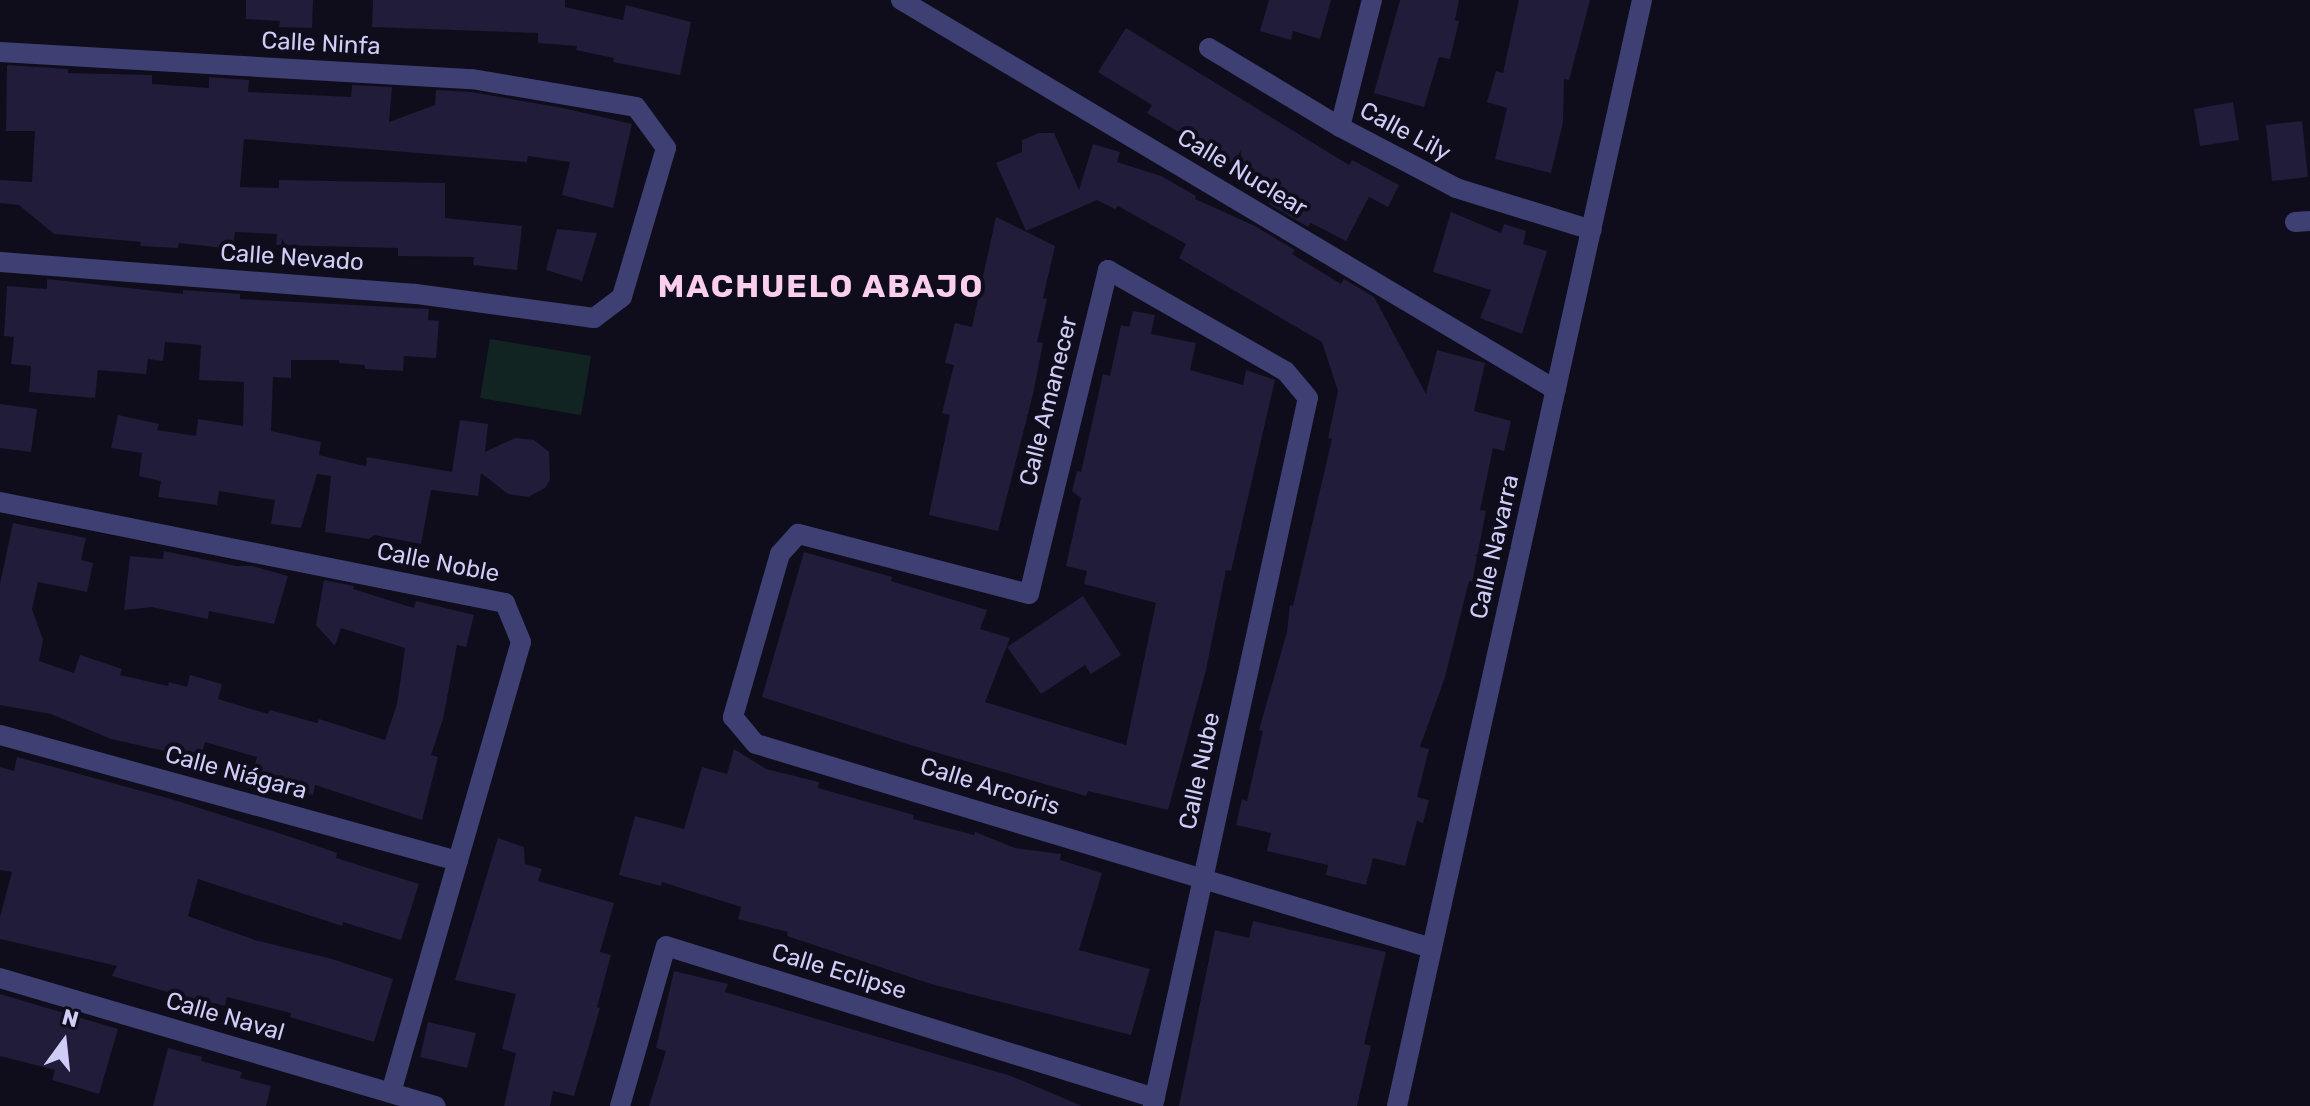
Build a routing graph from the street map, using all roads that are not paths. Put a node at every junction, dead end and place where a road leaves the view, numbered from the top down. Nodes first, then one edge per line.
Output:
1 (901, 0) edge
2 (1372, 0) edge
3 (1642, 0) edge
4 (1209, 48) dead end
5 (0, 52) edge
6 (1340, 127) junction
7 (1592, 230) junction
8 (0, 262) edge
9 (578, 316) joint
10 (1556, 390) junction
11 (1297, 447) joint
12 (0, 502) edge
13 (798, 534) joint
14 (0, 735) edge
15 (458, 861) junction
16 (1203, 879) junction
17 (1432, 948) junction
18 (0, 978) edge
19 (391, 1093) junction
20 (1154, 1102) edge
21 (436, 1106) edge
22 (620, 1106) edge
23 (1397, 1106) edge

1 - 10 street, Calle Nuclear
2 - 6 street
3 - 7 street, Calle Navarra
4 - 6 street, Calle Lily
5 - 9 street, Calle Ninfa
6 - 7 street, Calle Lily
7 - 10 street, Calle Navarra
8 - 9 street, Calle Nevado
10 - 17 street, Calle Navarra
11 - 13 street, Calle Amanecer
11 - 16 street, Calle Nube
12 - 15 street, Calle Noble
13 - 16 street, Calle Arcoíris
14 - 15 street, Calle Niágara
15 - 19 street, Calle Noble
16 - 17 street, Calle Arcoíris
16 - 20 street, Calle Nube
17 - 23 street, Calle Navarra
18 - 19 street, Calle Naval
19 - 21 street, Calle Naval
20 - 22 street, Calle Eclipse

